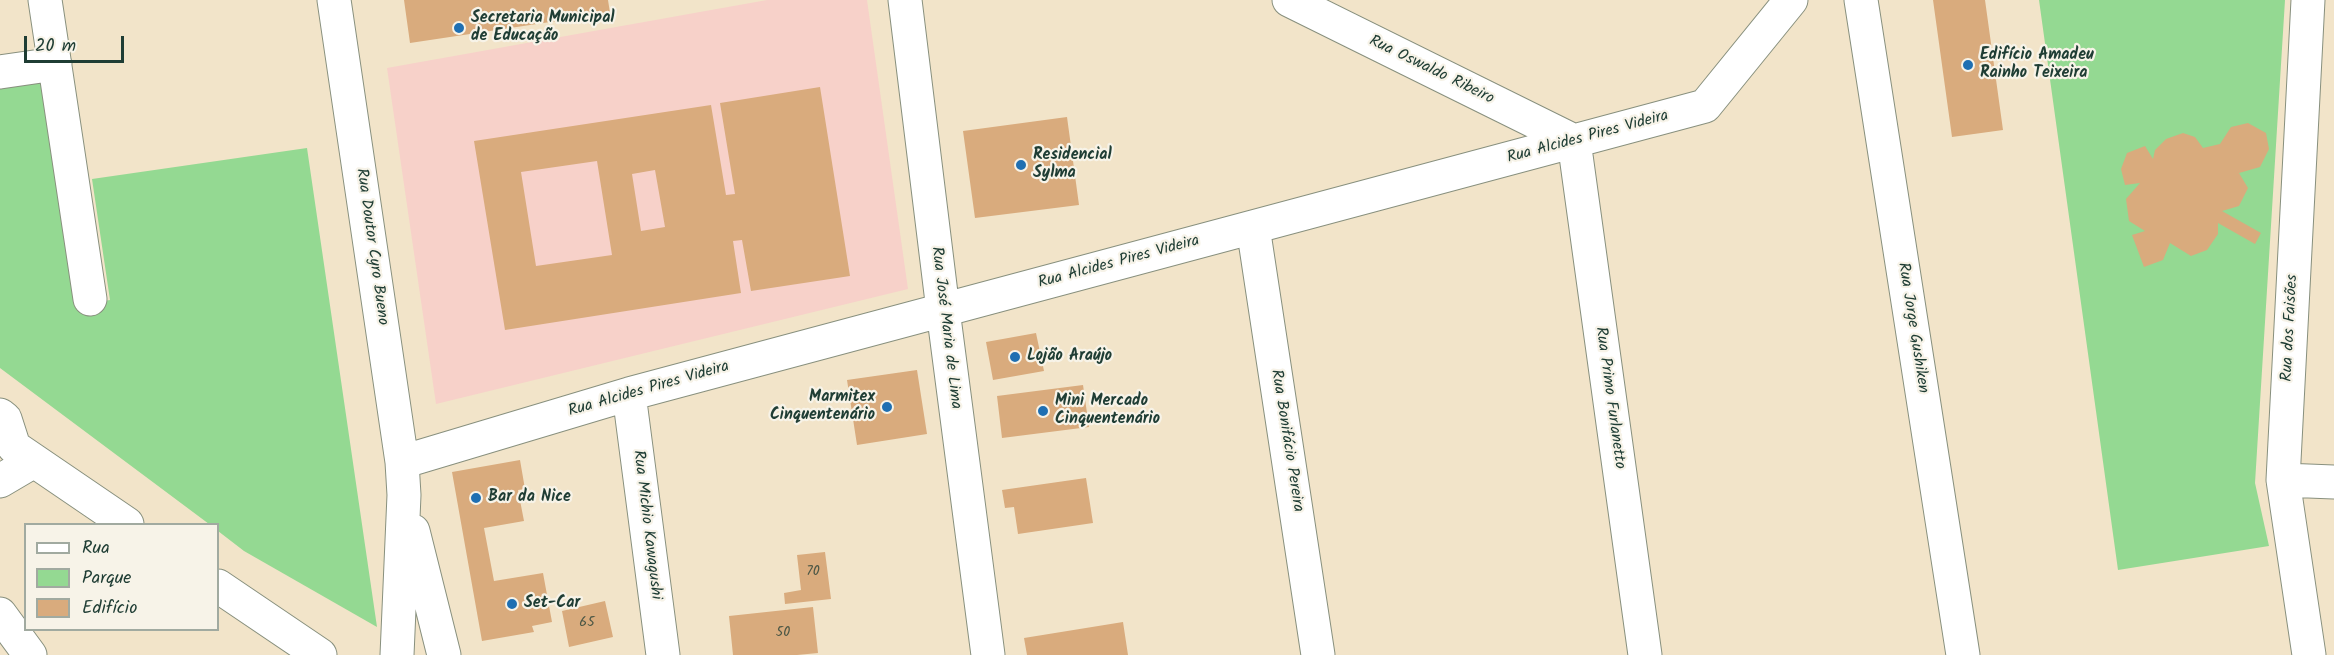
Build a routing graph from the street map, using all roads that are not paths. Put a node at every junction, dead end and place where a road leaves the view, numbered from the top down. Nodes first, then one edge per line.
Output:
1 (45, 0) edge
2 (334, 0) edge
3 (906, 0) edge
4 (1289, 0) edge
5 (1791, 0) edge
6 (1861, 0) edge
7 (2308, 0) edge
8 (55, 64) junction
9 (0, 72) edge
10 (1574, 141) junction
11 (1253, 227) junction
12 (90, 299) dead end
13 (942, 310) junction
14 (629, 394) junction
15 (0, 415) edge
16 (16, 453) edge
17 (402, 462) junction
18 (2283, 480) junction
19 (0, 481) edge
20 (2334, 482) edge
21 (404, 495) junction
22 (124, 523) edge
23 (219, 587) edge
24 (0, 614) edge
25 (30, 655) edge
26 (320, 655) edge
27 (397, 655) edge
28 (444, 655) edge
29 (663, 655) edge
30 (988, 655) edge
31 (1318, 655) edge
32 (1645, 655) edge
33 (1963, 655) edge
34 (2309, 655) edge

1 - 8 street
2 - 17 street, Rua Doutor Cyro Bueno
3 - 13 street, Rua José Maria de Lima
4 - 10 street, Rua Oswaldo Ribeiro
5 - 10 street, Rua Alcides Pires Videira
6 - 33 street, Rua Jorge Gushiken
7 - 18 street, Rua dos Faisões
8 - 9 street
8 - 12 street
10 - 11 street, Rua Alcides Pires Videira
10 - 32 street, Rua Primo Furlanetto
11 - 13 street, Rua Alcides Pires Videira
11 - 31 street, Rua Bonifácio Pereira
13 - 14 street, Rua Alcides Pires Videira
13 - 30 street, Rua José Maria de Lima
14 - 17 street, Rua Alcides Pires Videira
14 - 29 street, Rua Michio Kawagushi
15 - 16 street
16 - 19 street
16 - 22 street
17 - 21 street, Rua Doutor Cyro Bueno
18 - 20 street
18 - 34 street, Rua dos Faisões
21 - 27 street, Rua Doutor Cyro Bueno
21 - 28 street, Rua Doutor Cyro Bueno
23 - 26 street
24 - 25 street

